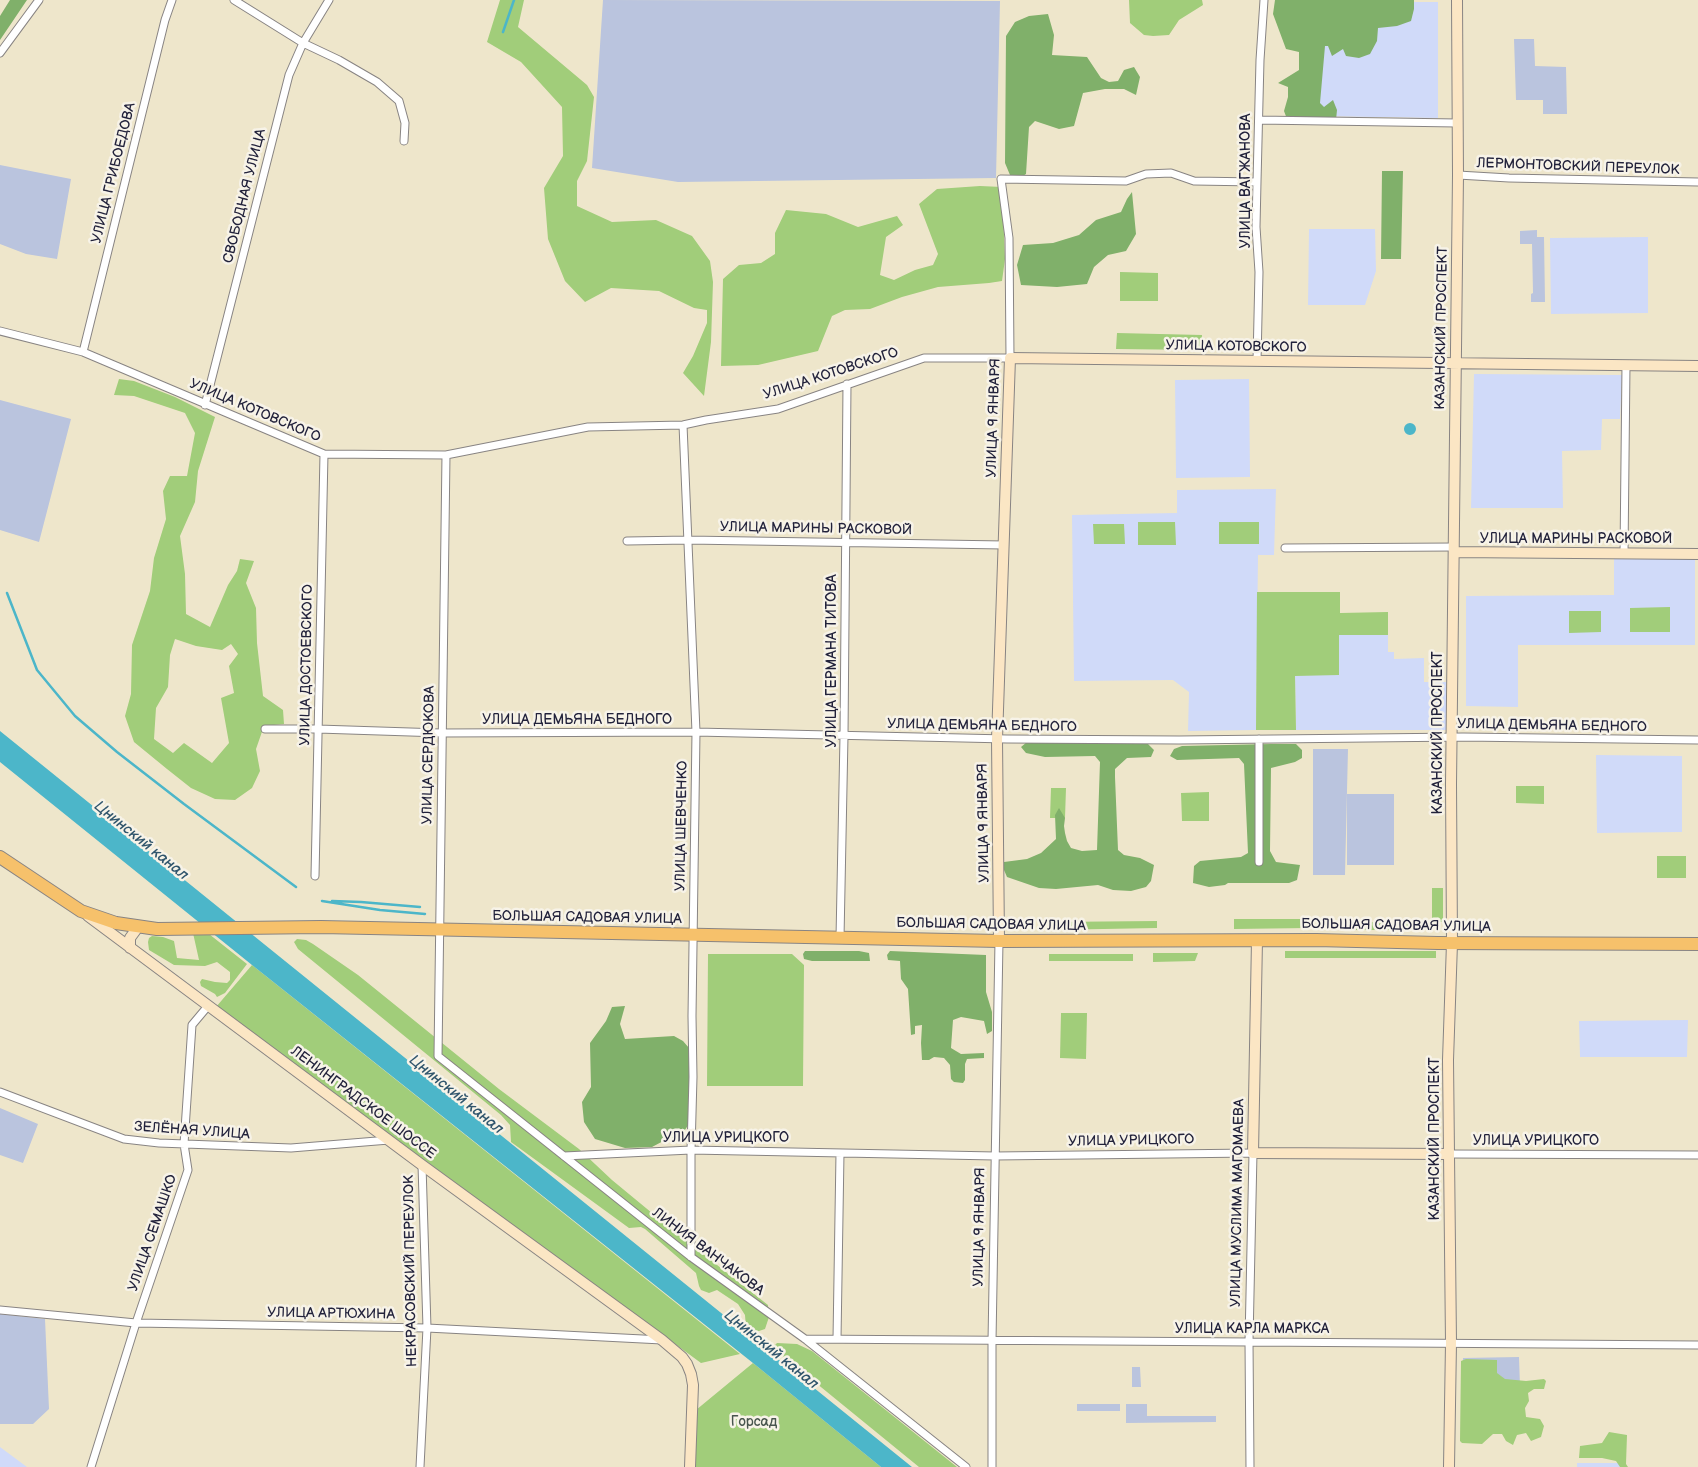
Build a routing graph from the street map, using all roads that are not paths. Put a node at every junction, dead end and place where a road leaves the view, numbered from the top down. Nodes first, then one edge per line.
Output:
1 (39, 0) edge
2 (172, 0) edge
3 (234, 0) edge
4 (329, 0) edge
5 (1264, 0) edge
6 (1457, 0) edge
7 (303, 43) junction
8 (0, 52) edge
9 (1259, 120) junction
10 (1457, 122) junction
11 (404, 141) dead end
12 (1458, 175) junction
13 (1257, 182) junction
14 (1698, 182) edge
15 (0, 331) edge
16 (83, 352) junction
17 (1010, 358) junction
18 (1257, 361) junction
19 (1455, 363) junction
20 (1626, 365) junction
21 (1698, 366) edge
22 (847, 384) junction
23 (205, 405) junction
24 (683, 425) junction
25 (324, 454) junction
26 (446, 455) junction
27 (688, 540) junction
28 (627, 541) dead end
29 (846, 543) junction
30 (1004, 545) junction
31 (1285, 548) dead end
32 (1454, 550) junction
33 (1624, 554) junction
34 (1698, 554) edge
35 (265, 729) dead end
36 (318, 729) junction
37 (696, 732) junction
38 (441, 733) junction
39 (844, 736) junction
40 (1452, 738) junction
41 (997, 739) junction
42 (1259, 739) junction
43 (1698, 740) edge
44 (0, 857) edge
45 (1259, 862) dead end
46 (315, 876) dead end
47 (81, 911) junction
48 (138, 927) junction
49 (440, 929) junction
50 (694, 935) junction
51 (840, 938) junction
52 (1257, 940) junction
53 (999, 941) junction
54 (1452, 942) junction
55 (1698, 944) edge
56 (130, 948) junction
57 (208, 1006) junction
58 (438, 1056) joint
59 (0, 1092) edge
60 (390, 1140) junction
61 (184, 1144) junction
62 (691, 1150) junction
63 (840, 1153) junction
64 (1253, 1153) junction
65 (1449, 1154) junction
66 (1698, 1155) edge
67 (564, 1156) junction
68 (994, 1156) junction
69 (422, 1166) junction
70 (691, 1257) junction
71 (0, 1310) edge
72 (136, 1323) junction
73 (427, 1328) junction
74 (805, 1339) junction
75 (837, 1339) junction
76 (662, 1340) junction
77 (992, 1341) junction
78 (1249, 1341) junction
79 (1451, 1343) junction
80 (1698, 1345) edge
81 (91, 1467) edge
82 (420, 1467) edge
83 (690, 1467) edge
84 (966, 1467) edge
85 (992, 1467) edge
86 (1250, 1467) edge
87 (1449, 1467) edge

1 - 8 street
2 - 16 street, УЛИЦА ГРИБОЕДОВА
3 - 7 street
4 - 7 street, СВОБОДНАЯ УЛИЦА
5 - 9 street, УЛИЦА ВАГЖАНОВА
6 - 10 street, КАЗАНСКИЙ ПРОСПЕКТ
7 - 11 street
7 - 23 street, СВОБОДНАЯ УЛИЦА
9 - 10 street
9 - 13 street, УЛИЦА ВАГЖАНОВА
10 - 12 street, КАЗАНСКИЙ ПРОСПЕКТ
12 - 14 street, ЛЕРМОНТОВСКИЙ ПЕРЕУЛОК
12 - 19 street, КАЗАНСКИЙ ПРОСПЕКТ
13 - 17 street, УЛИЦА 9 ЯНВАРЯ
13 - 18 street, УЛИЦА ВАГЖАНОВА
15 - 16 street, УЛИЦА КОТОВСКОГО
16 - 23 street, УЛИЦА КОТОВСКОГО
17 - 18 street, УЛИЦА КОТОВСКОГО
17 - 22 street, УЛИЦА КОТОВСКОГО
17 - 30 street, УЛИЦА 9 ЯНВАРЯ
18 - 19 street, УЛИЦА КОТОВСКОГО
19 - 20 street, УЛИЦА КОТОВСКОГО
19 - 32 street, КАЗАНСКИЙ ПРОСПЕКТ
20 - 21 street, УЛИЦА КОТОВСКОГО
20 - 33 street
22 - 24 street, УЛИЦА КОТОВСКОГО
22 - 29 street, УЛИЦА ГЕРМАНА ТИТОВА
23 - 25 street, УЛИЦА КОТОВСКОГО
24 - 26 street, УЛИЦА КОТОВСКОГО
24 - 27 street, УЛИЦА ШЕВЧЕНКО
25 - 26 street, УЛИЦА КОТОВСКОГО
25 - 36 street, УЛИЦА ДОСТОЕВСКОГО
26 - 38 street, УЛИЦА СЕРДЮКОВА
27 - 28 street, УЛИЦА МАРИНЫ РАСКОВОЙ
27 - 29 street, УЛИЦА МАРИНЫ РАСКОВОЙ
27 - 37 street, УЛИЦА ШЕВЧЕНКО
29 - 30 street, УЛИЦА МАРИНЫ РАСКОВОЙ
29 - 39 street, УЛИЦА ГЕРМАНА ТИТОВА
30 - 41 street, УЛИЦА 9 ЯНВАРЯ
31 - 32 street, УЛИЦА МАРИНЫ РАСКОВОЙ
32 - 33 street, УЛИЦА МАРИНЫ РАСКОВОЙ
32 - 40 street, КАЗАНСКИЙ ПРОСПЕКТ
33 - 34 street, УЛИЦА МАРИНЫ РАСКОВОЙ
35 - 36 street, УЛИЦА ДЕМЬЯНА БЕДНОГО
36 - 38 street, УЛИЦА ДЕМЬЯНА БЕДНОГО
36 - 46 street, УЛИЦА ДОСТОЕВСКОГО
37 - 38 street, УЛИЦА ДЕМЬЯНА БЕДНОГО
37 - 39 street, УЛИЦА ДЕМЬЯНА БЕДНОГО
37 - 50 street, УЛИЦА ШЕВЧЕНКО
38 - 49 street, УЛИЦА СЕРДЮКОВА
39 - 41 street, УЛИЦА ДЕМЬЯНА БЕДНОГО
39 - 51 street, УЛИЦА ГЕРМАНА ТИТОВА
40 - 42 street, УЛИЦА ДЕМЬЯНА БЕДНОГО
40 - 43 street, УЛИЦА ДЕМЬЯНА БЕДНОГО
40 - 54 street, КАЗАНСКИЙ ПРОСПЕКТ
41 - 42 street, УЛИЦА ДЕМЬЯНА БЕДНОГО
41 - 53 street, УЛИЦА 9 ЯНВАРЯ
42 - 45 street
44 - 47 highway, ЛЕНИНГРАДСКОЕ ШОССЕ
47 - 48 highway, БОЛЬШАЯ САДОВАЯ УЛИЦА
47 - 56 street, ЛЕНИНГРАДСКОЕ ШОССЕ
48 - 49 highway, БОЛЬШАЯ САДОВАЯ УЛИЦА
48 - 56 street
49 - 50 highway, БОЛЬШАЯ САДОВАЯ УЛИЦА
49 - 58 street, УЛИЦА СЕРДЮКОВА
50 - 51 highway, БОЛЬШАЯ САДОВАЯ УЛИЦА
50 - 62 street, УЛИЦА ШЕВЧЕНКО
51 - 53 highway, БОЛЬШАЯ САДОВАЯ УЛИЦА
52 - 53 highway, БОЛЬШАЯ САДОВАЯ УЛИЦА
52 - 54 highway, БОЛЬШАЯ САДОВАЯ УЛИЦА
52 - 64 street, УЛИЦА МУСЛИМА МАГОМАЕВА
53 - 68 street, УЛИЦА 9 ЯНВАРЯ
54 - 55 highway, БОЛЬШАЯ САДОВАЯ УЛИЦА
54 - 65 street, КАЗАНСКИЙ ПРОСПЕКТ
56 - 57 street, ЛЕНИНГРАДСКОЕ ШОССЕ
57 - 60 street, ЛЕНИНГРАДСКОЕ ШОССЕ
57 - 61 street, УЛИЦА СЕМАШКО
58 - 67 street, ЛИНИЯ ВАНЧАКОВА
59 - 61 street, ЗЕЛЁНАЯ УЛИЦА
60 - 61 street, ЗЕЛЁНАЯ УЛИЦА
60 - 69 street, ЛЕНИНГРАДСКОЕ ШОССЕ
61 - 72 street, УЛИЦА СЕМАШКО
62 - 63 street, УЛИЦА УРИЦКОГО
62 - 67 street, УЛИЦА УРИЦКОГО
62 - 70 street, УЛИЦА ШЕВЧЕНКО
63 - 68 street, УЛИЦА УРИЦКОГО
63 - 75 street
64 - 65 street, УЛИЦА УРИЦКОГО
64 - 68 street, УЛИЦА УРИЦКОГО
64 - 78 street, УЛИЦА МУСЛИМА МАГОМАЕВА
65 - 66 street, УЛИЦА УРИЦКОГО
65 - 79 street, КАЗАНСКИЙ ПРОСПЕКТ
67 - 70 street, ЛИНИЯ ВАНЧАКОВА
68 - 77 street, УЛИЦА 9 ЯНВАРЯ
69 - 73 street, НЕКРАСОВСКИЙ ПЕРЕУЛОК
69 - 76 street, ЛЕНИНГРАДСКОЕ ШОССЕ
70 - 74 street, ЛИНИЯ ВАНЧАКОВА
71 - 72 street, УЛИЦА АРТЮХИНА
72 - 73 street, УЛИЦА АРТЮХИНА
72 - 81 street, УЛИЦА СЕМАШКО
73 - 76 street, УЛИЦА АРТЮХИНА
73 - 82 street, НЕКРАСОВСКИЙ ПЕРЕУЛОК
74 - 75 street, УЛИЦА КАРЛА МАРКСА
74 - 84 street, ЛИНИЯ ВАНЧАКОВА
75 - 77 street, УЛИЦА КАРЛА МАРКСА
76 - 83 street, ЛЕНИНГРАДСКОЕ ШОССЕ
77 - 78 street, УЛИЦА КАРЛА МАРКСА
77 - 85 street, УЛИЦА 9 ЯНВАРЯ
78 - 79 street, УЛИЦА КАРЛА МАРКСА
78 - 86 street, УЛИЦА МУСЛИМА МАГОМАЕВА
79 - 80 street, УЛИЦА КАРЛА МАРКСА
79 - 87 street, КАЗАНСКИЙ ПРОСПЕКТ

